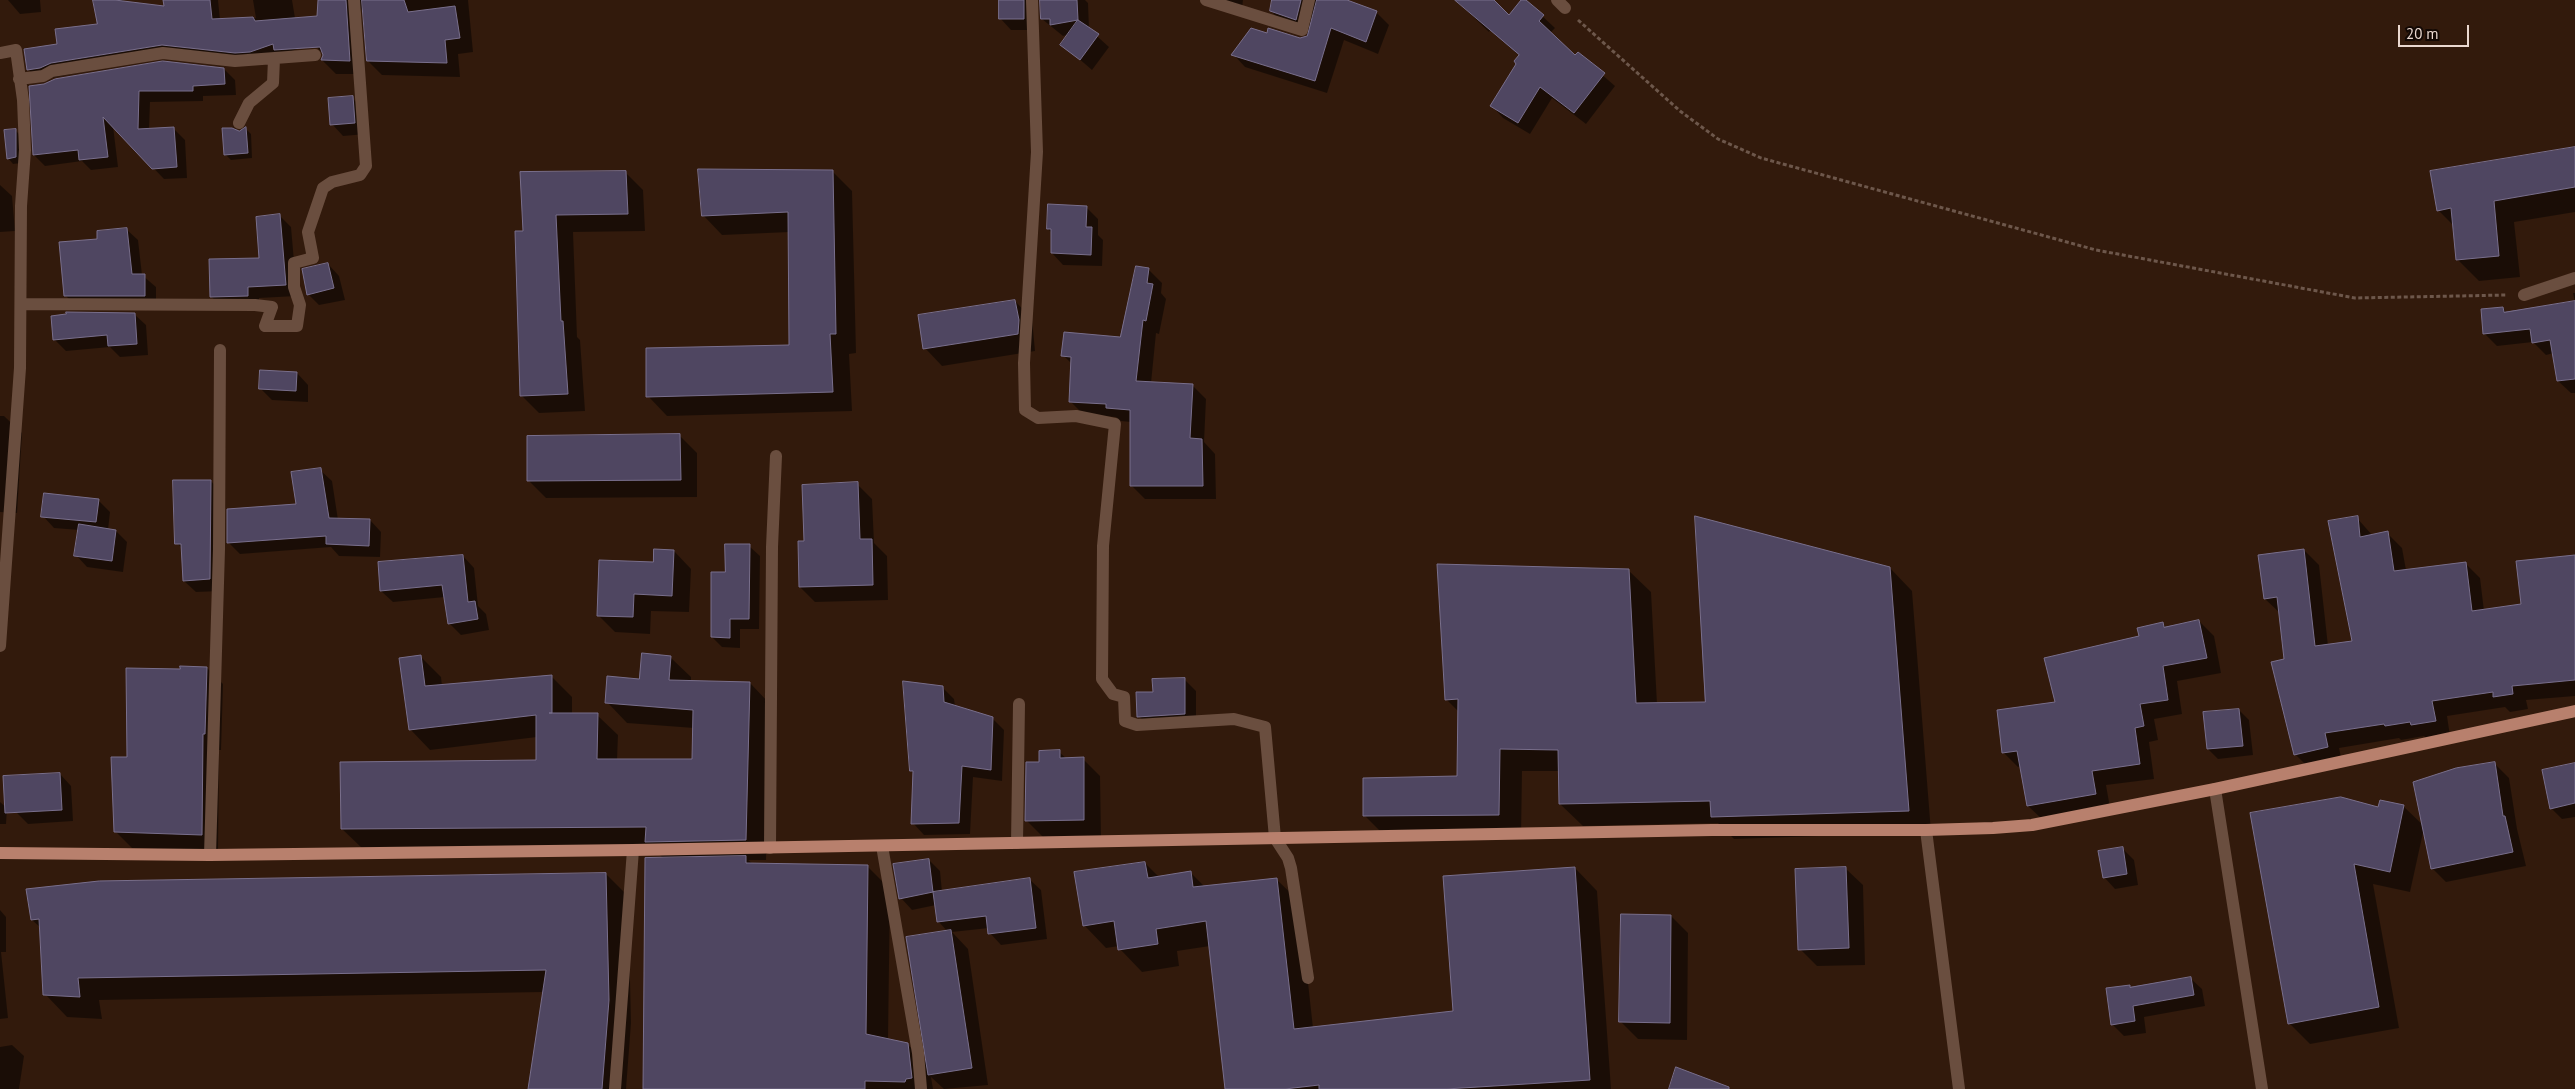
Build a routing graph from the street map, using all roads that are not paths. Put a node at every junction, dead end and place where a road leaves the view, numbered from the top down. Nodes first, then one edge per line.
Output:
1 (354, 0) edge
2 (1032, 0) edge
3 (1206, 0) edge
4 (1309, 0) edge
5 (0, 53) edge
6 (315, 55) dead end
7 (274, 59) junction
8 (19, 79) junction
9 (239, 123) dead end
10 (2575, 278) edge
11 (2524, 295) road end
12 (20, 304) junction
13 (220, 350) dead end
14 (776, 456) dead end
15 (0, 646) edge
16 (1018, 704) dead end
17 (2575, 711) edge
18 (2215, 789) junction
19 (1926, 830) junction
20 (1275, 838) junction
21 (1017, 843) junction
22 (882, 846) junction
23 (770, 848) junction
24 (633, 850) junction
25 (0, 853) edge
26 (210, 855) junction
27 (1308, 978) dead end
28 (616, 1089) edge
29 (920, 1089) edge
30 (1959, 1089) edge
31 (2262, 1089) edge

1 - 12 street
2 - 20 street
3 - 4 street
5 - 8 street
6 - 7 street
7 - 8 street
7 - 9 street
8 - 12 street
10 - 11 street
12 - 15 street
13 - 26 street
14 - 23 street
16 - 21 street
17 - 18 main road
18 - 19 main road
18 - 31 street
19 - 20 main road
19 - 30 street
20 - 21 main road
20 - 27 street
21 - 22 main road
22 - 23 main road
22 - 29 street
23 - 24 main road
24 - 26 main road
24 - 28 street
25 - 26 main road

